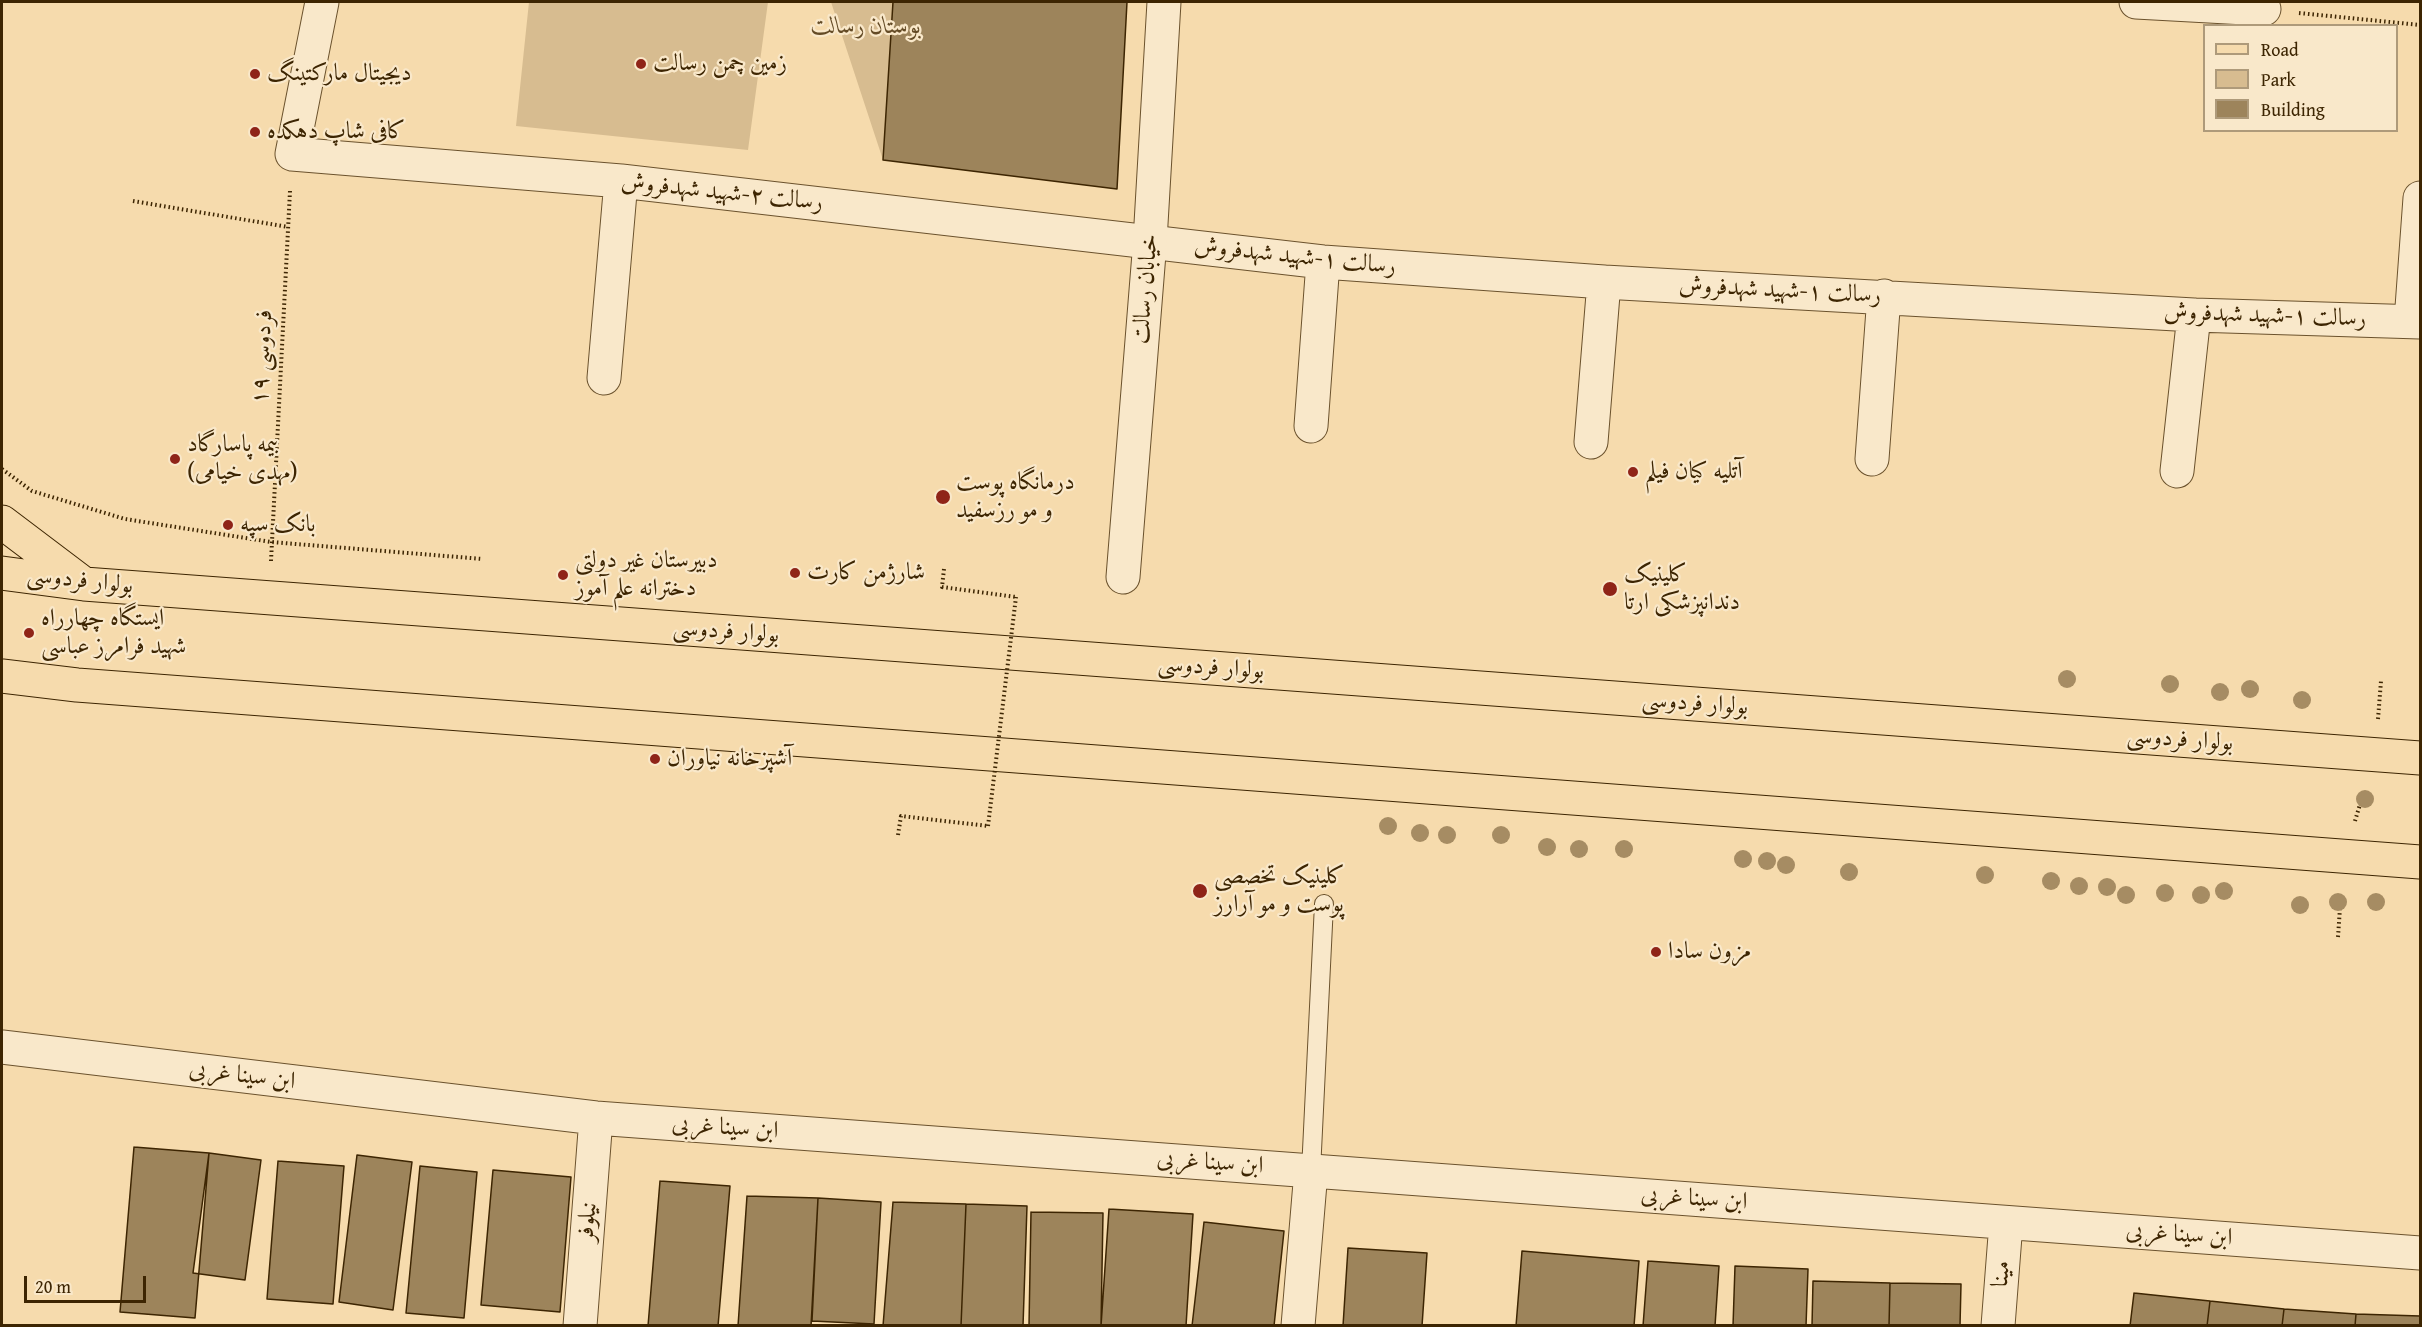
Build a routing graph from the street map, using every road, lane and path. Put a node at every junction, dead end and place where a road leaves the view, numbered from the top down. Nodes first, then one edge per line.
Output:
1 (322, 2) edge
2 (1164, 2) edge
3 (2136, 2) edge
4 (2264, 9) joint
5 (2421, 25) edge
6 (292, 154) junction
7 (621, 181) junction
8 (2421, 198) edge
9 (133, 201) dead end
10 (288, 227) junction
11 (1150, 242) junction
12 (1323, 262) junction
13 (1604, 282) junction
14 (1884, 296) junction
15 (2194, 315) junction
16 (2416, 322) edge
17 (604, 378) dead end
18 (1311, 426) dead end
19 (1591, 442) dead end
20 (1872, 459) dead end
21 (2, 469) edge
22 (2177, 471) dead end
23 (2, 522) edge
24 (271, 542) junction
25 (483, 559) dead end
26 (944, 569) dead end
27 (2, 573) edge
28 (1123, 577) dead end
29 (84, 584) junction
30 (271, 598) junction
31 (2, 676) edge
32 (2381, 681) dead end
33 (2375, 755) junction
34 (2421, 758) edge
35 (898, 835) dead end
36 (2344, 856) junction
37 (2421, 862) edge
38 (1324, 904) dead end
39 (2338, 937) dead end
40 (2, 1047) edge
41 (596, 1118) junction
42 (1311, 1171) junction
43 (2006, 1222) junction
44 (2421, 1253) edge
45 (580, 1326) edge
46 (1298, 1326) edge
47 (1998, 1326) edge

1 - 6 street
2 - 11 street, خیابان رسالت
3 - 4 street
4 - 5 path
6 - 7 street, رسالت ۲-شهید شهدفروش
6 - 10 path, فردوسی ۱۹
7 - 11 street, رسالت ۲-شهید شهدفروش
7 - 17 street
8 - 16 street
9 - 10 path
10 - 24 path, فردوسی ۱۹
11 - 12 street, رسالت ۱-شهید شهدفروش
11 - 28 street, خیابان رسالت
12 - 13 street, رسالت ۱-شهید شهدفروش
12 - 18 street
13 - 14 street, رسالت ۱-شهید شهدفروش
13 - 19 street
14 - 15 street, رسالت ۱-شهید شهدفروش
14 - 20 street
15 - 16 street, رسالت ۱-شهید شهدفروش
15 - 22 street
21 - 24 path
23 - 29 main road
24 - 25 path
24 - 30 path, فردوسی ۱۹
26 - 35 path, bridge
27 - 29 main road, بولوار فردوسی
29 - 30 main road, بولوار فردوسی
30 - 33 main road, بولوار فردوسی
31 - 36 main road
32 - 33 path
33 - 34 main road, بولوار فردوسی
33 - 36 path
36 - 37 main road
36 - 39 path
38 - 42 lane
40 - 41 street, ابن سینا غربی
41 - 42 street, ابن سینا غربی
41 - 45 street, نیلوفر
42 - 43 street, ابن سینا غربی
42 - 46 street
43 - 44 street, ابن سینا غربی
43 - 47 street, مینا

